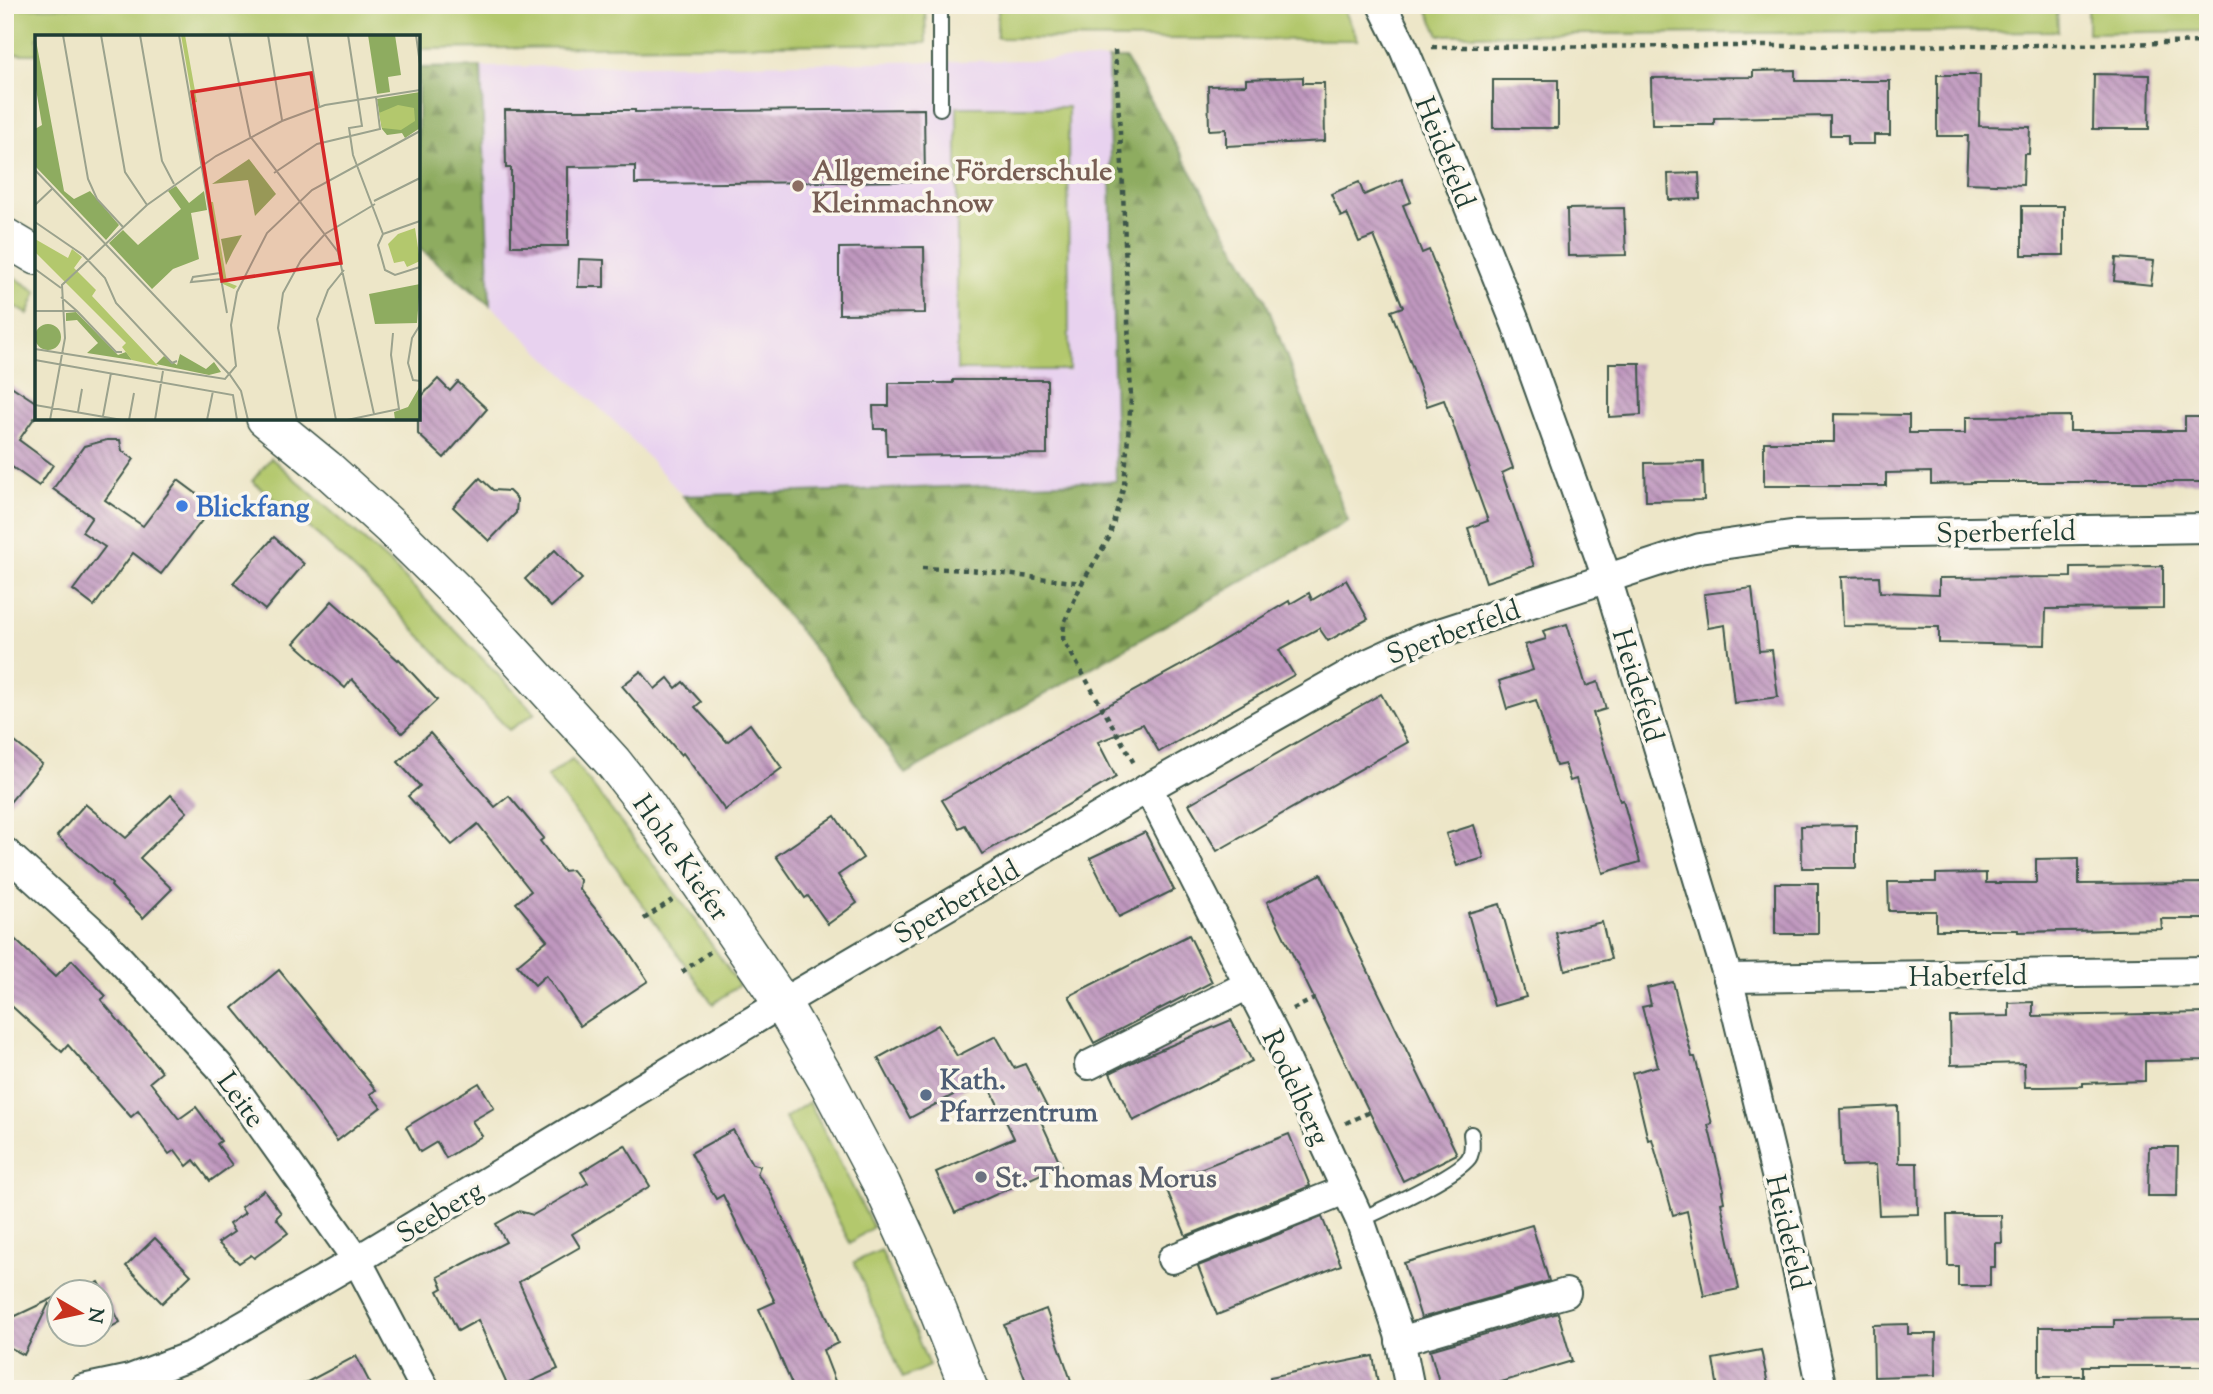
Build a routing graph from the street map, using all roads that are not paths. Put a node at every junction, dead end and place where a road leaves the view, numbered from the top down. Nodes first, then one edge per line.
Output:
1 (940, 5) edge
2 (1382, 5) edge
3 (940, 108) dead end
4 (5, 236) edge
5 (35, 255) edge
6 (267, 420) edge
7 (2208, 528) edge
8 (1607, 578) junction
9 (1148, 788) junction
10 (5, 852) edge
11 (2208, 971) edge
12 (1728, 978) junction
13 (1248, 985) junction
14 (782, 1003) junction
15 (1089, 1065) dead end
16 (1471, 1134) dead end
17 (1345, 1190) junction
18 (1360, 1220) junction
19 (1172, 1259) dead end
20 (357, 1260) junction
21 (1566, 1293) dead end
22 (1400, 1341) junction
23 (83, 1389) edge
24 (425, 1389) edge
25 (969, 1389) edge
26 (1410, 1389) edge
27 (1822, 1389) edge

1 - 3 lane
2 - 8 street, Heidefeld
4 - 5 street
6 - 14 street, Hohe Kiefer
7 - 8 street, Sperberfeld
8 - 9 street, Sperberfeld
8 - 12 street, Heidefeld
9 - 13 street, Rodelberg
9 - 14 street, Sperberfeld
10 - 20 street, Leite
11 - 12 street, Haberfeld
12 - 27 street, Heidefeld
13 - 15 street
13 - 17 street, Rodelberg
14 - 20 street, Seeberg
14 - 25 street, Hohe Kiefer
16 - 18 lane
17 - 18 street, Rodelberg
17 - 19 street
18 - 22 street, Rodelberg
20 - 23 street, Seeberg
20 - 24 street, Leite
21 - 22 street
22 - 26 street, Rodelberg

